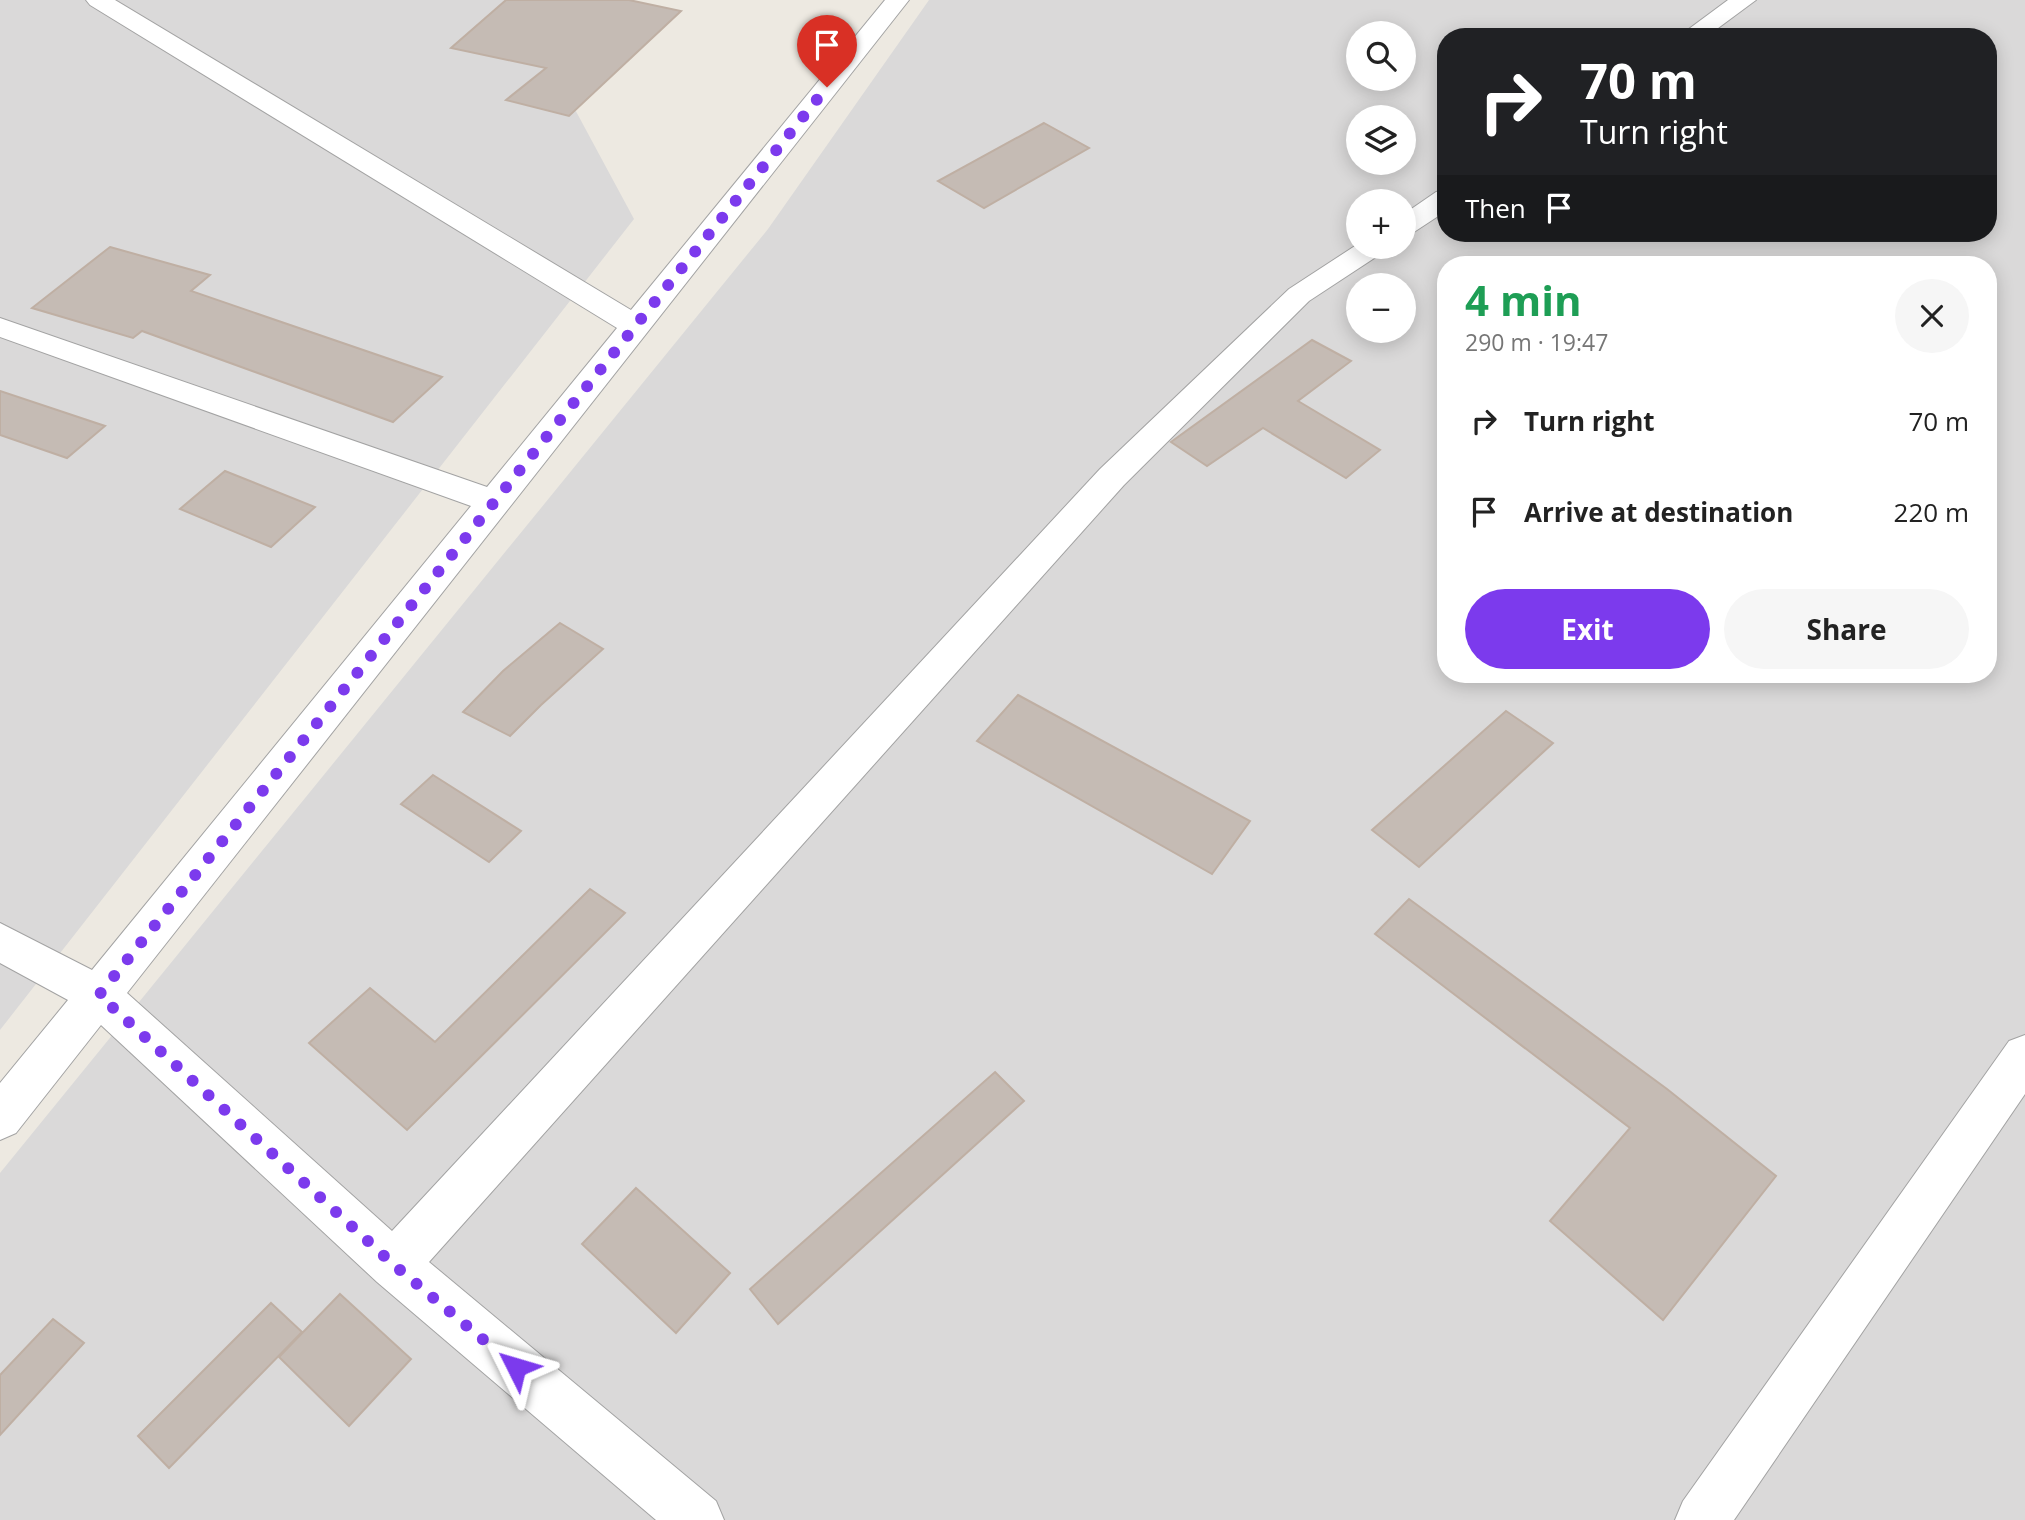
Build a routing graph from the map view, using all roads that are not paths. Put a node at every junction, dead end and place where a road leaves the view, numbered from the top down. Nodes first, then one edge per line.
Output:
1 (98, 0) edge
2 (897, 0) edge
3 (1744, 0) edge
4 (1703, 28) edge
5 (1437, 204) edge
6 (1416, 218) edge
7 (1354, 259) edge
8 (636, 326) junction
9 (0, 327) edge
10 (494, 502) junction
11 (0, 942) edge
12 (99, 995) junction
13 (2025, 1056) edge
14 (0, 1118) edge
15 (394, 1265) junction
16 (697, 1520) edge
17 (1702, 1520) edge

1 - 8 street
2 - 8 street
3 - 4 street
5 - 6 street
7 - 15 street
8 - 10 street
9 - 10 street
10 - 12 street
11 - 12 street
12 - 14 street
12 - 15 street
13 - 17 street
15 - 16 street

